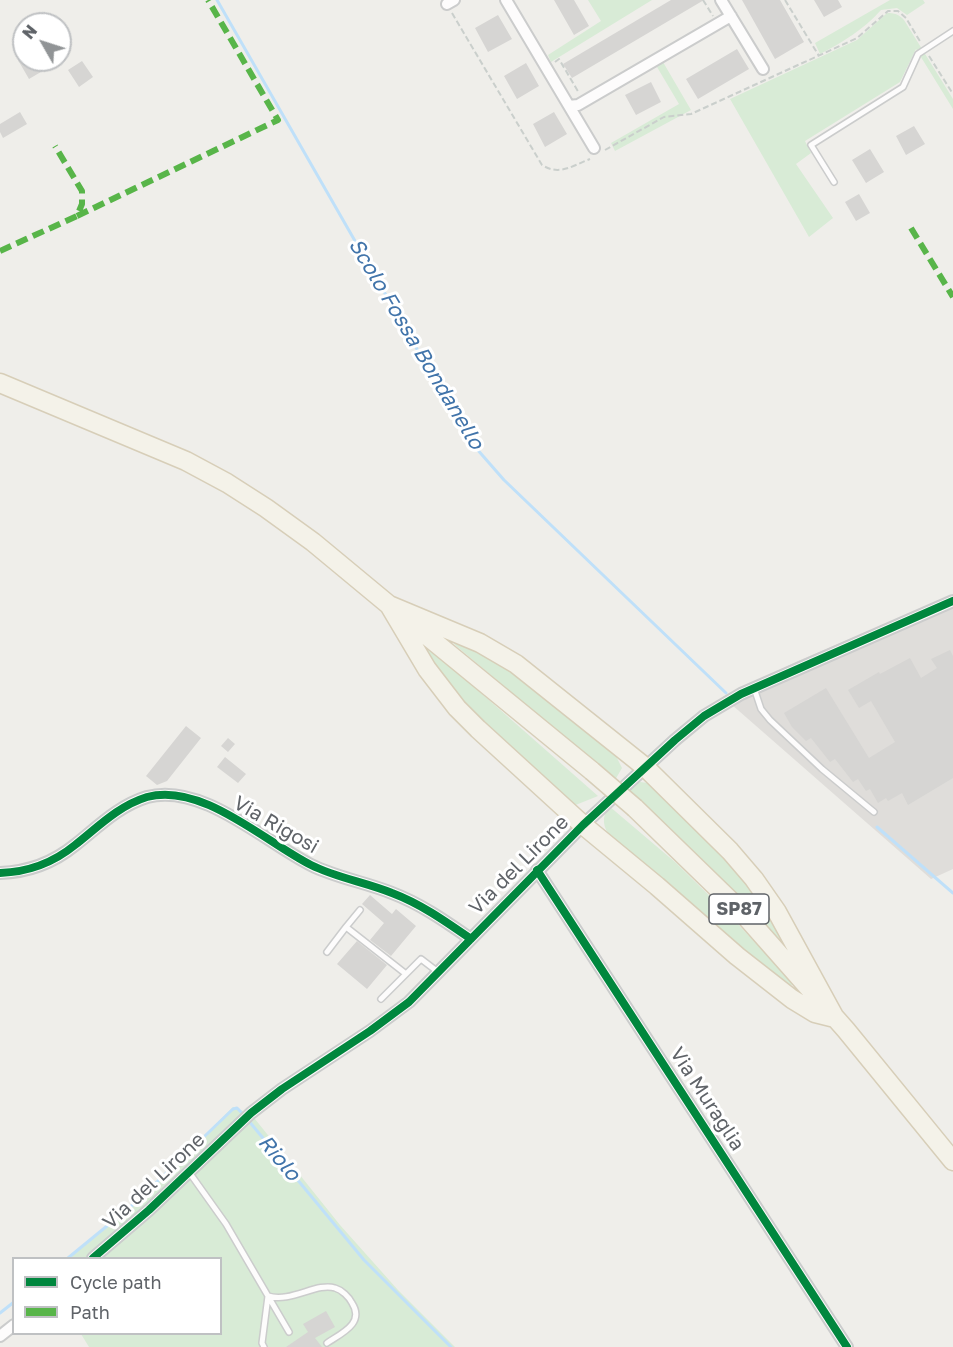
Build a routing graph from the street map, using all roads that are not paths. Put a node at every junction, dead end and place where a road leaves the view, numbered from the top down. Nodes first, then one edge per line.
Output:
1 (507, 0) edge
2 (721, 0) edge
3 (730, 16) junction
4 (953, 31) edge
5 (763, 69) dead end
6 (569, 106) junction
7 (594, 148) dead end
8 (834, 182) dead end
9 (0, 383) edge
10 (953, 601) edge
11 (389, 605) junction
12 (754, 688) junction
13 (645, 767) junction
14 (874, 812) dead end
15 (583, 825) junction
16 (537, 870) junction
17 (0, 873) edge
18 (360, 910) dead end
19 (346, 927) junction
20 (471, 939) junction
21 (327, 952) dead end
22 (439, 973) junction
23 (406, 974) junction
24 (381, 999) dead end
25 (835, 1018) junction
26 (953, 1161) edge
27 (189, 1172) junction
28 (94, 1257) edge
29 (268, 1296) junction
30 (12, 1327) edge
31 (289, 1332) dead end
32 (0, 1336) edge
33 (327, 1343) dead end
34 (264, 1347) edge
35 (847, 1347) edge

1 - 6 street
2 - 3 street
3 - 5 street
3 - 6 street
4 - 8 lane
6 - 7 street
9 - 11 main road
10 - 12 street, Via del Lirone
11 - 13 main road
11 - 15 main road
11 - 25 main road, SP87, bridge
12 - 13 street, Via del Lirone
12 - 14 lane
13 - 15 street, Via del Lirone
13 - 25 main road
15 - 16 street, Via del Lirone
15 - 25 main road
16 - 20 street, Via del Lirone
16 - 35 street, Via Muraglia
17 - 20 street, Via Rigosi
18 - 19 lane
19 - 21 lane
19 - 23 lane
20 - 22 street, Via del Lirone
22 - 23 lane
22 - 27 street, Via del Lirone
23 - 24 lane
25 - 26 main road, SP87
27 - 28 street, Via del Lirone
27 - 29 lane
29 - 31 lane
29 - 33 lane
29 - 34 lane
30 - 32 street

